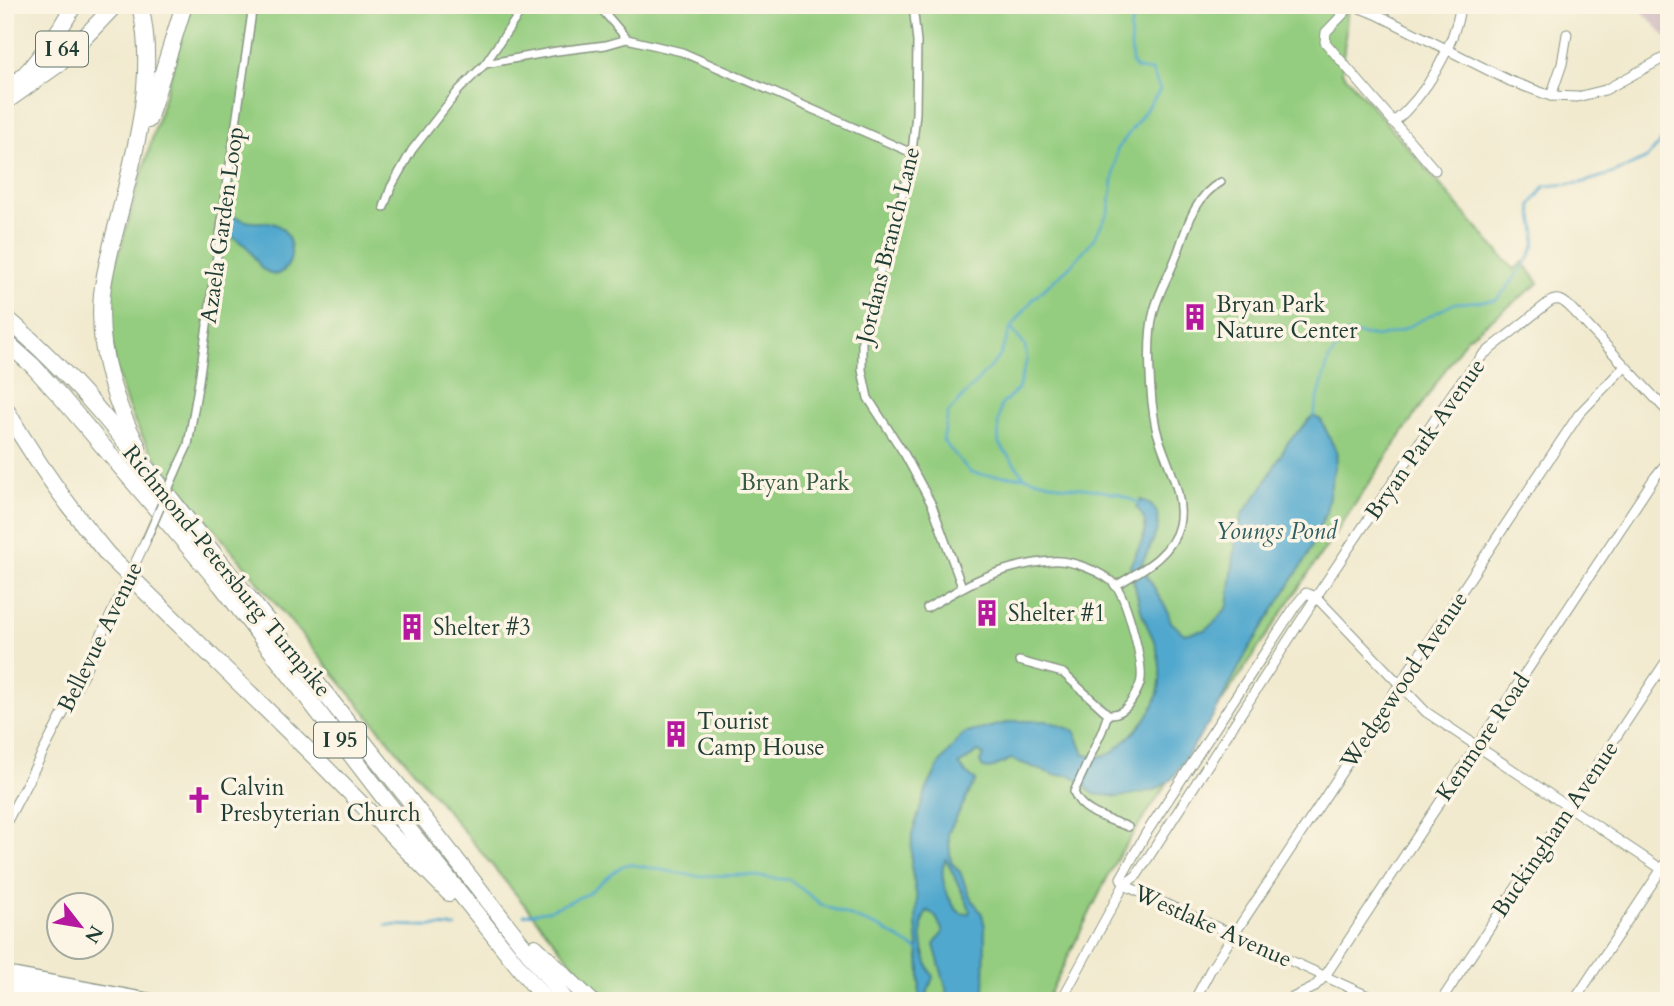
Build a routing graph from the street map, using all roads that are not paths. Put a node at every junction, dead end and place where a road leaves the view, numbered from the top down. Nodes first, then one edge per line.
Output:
1 (74, 5) edge
2 (106, 5) edge
3 (115, 5) edge
4 (140, 5) edge
5 (184, 5) edge
6 (253, 5) edge
7 (526, 5) edge
8 (598, 5) edge
9 (913, 5) edge
10 (1461, 5) edge
11 (1354, 6) edge
12 (1566, 34) dead end
13 (627, 39) junction
14 (1448, 50) junction
15 (1669, 55) edge
16 (485, 64) junction
17 (9, 89) edge
18 (1551, 96) junction
19 (5, 102) edge
20 (1392, 123) junction
21 (912, 153) junction
22 (1435, 170) dead end
23 (1221, 182) dead end
24 (124, 196) junction
25 (384, 207) dead end
26 (5, 317) edge
27 (5, 341) edge
28 (1625, 366) junction
29 (5, 408) edge
30 (1669, 413) edge
31 (188, 445) joint
32 (1669, 460) edge
33 (155, 480) junction
34 (146, 540) joint
35 (1115, 586) junction
36 (962, 587) junction
37 (1317, 597) junction
38 (927, 608) dead end
39 (1669, 657) edge
40 (1019, 661) dead end
41 (1400, 686) junction
42 (1108, 714) junction
43 (1477, 747) junction
44 (1569, 808) junction
45 (5, 825) edge
46 (1128, 827) dead end
47 (1669, 858) edge
48 (1665, 871) edge
49 (1125, 886) junction
50 (495, 909) junction
51 (1234, 935) junction
52 (513, 961) junction
53 (5, 974) edge
54 (1325, 976) junction
55 (5, 986) edge
56 (81, 1001) edge
57 (150, 1001) edge
58 (545, 1001) edge
59 (566, 1001) edge
60 (591, 1001) edge
61 (1061, 1001) edge
62 (1194, 1001) edge
63 (1286, 1001) edge
64 (1378, 1001) edge
65 (1441, 1001) edge
66 (1574, 1001) edge

1 - 17 highway
2 - 17 highway, I 64
3 - 19 highway
4 - 24 highway
5 - 24 highway
6 - 31 street, Azaela Garden Loop
7 - 16 street
8 - 13 street
9 - 21 street, Jordans Branch Lane
10 - 14 street
11 - 14 street
11 - 20 street
12 - 18 street
13 - 16 street
13 - 21 street
14 - 18 street
14 - 20 street
15 - 18 street
16 - 25 street
20 - 22 street
21 - 36 street, Jordans Branch Lane
23 - 35 street
24 - 33 highway
26 - 33 highway, Richmond-Petersburg Turnpike / I 95
27 - 52 highway, Richmond-Petersburg Turnpike / I 95
28 - 30 street
28 - 37 street, Bryan Park Avenue
28 - 41 street, Wedgewood Avenue
29 - 52 highway, bridge
31 - 34 street, Bellevue Avenue, bridge
32 - 43 street, Kenmore Road
33 - 50 highway, Richmond-Petersburg Turnpike / I 95
34 - 45 street, Bellevue Avenue
35 - 36 street
35 - 42 street
36 - 38 street
37 - 41 street
37 - 49 street, Bryan Park Avenue
37 - 49 street, Bryan Park Avenue
39 - 44 street, Buckingham Avenue
40 - 42 street
41 - 43 street
41 - 51 street, Wedgewood Avenue
42 - 46 street
43 - 44 street
43 - 54 street, Kenmore Road
44 - 48 street
44 - 65 street, Buckingham Avenue
47 - 48 street
48 - 66 street
49 - 51 street, Westlake Avenue
49 - 61 street, Bryan Park Avenue
50 - 59 highway, Richmond-Petersburg Turnpike / I 95
50 - 60 highway
51 - 54 street, Westlake Avenue
51 - 62 street, Wedgewood Avenue
52 - 58 highway, Richmond-Petersburg Turnpike / I 95
53 - 57 main road
54 - 63 street, Kenmore Road
54 - 64 street, Westlake Avenue
55 - 56 main road

